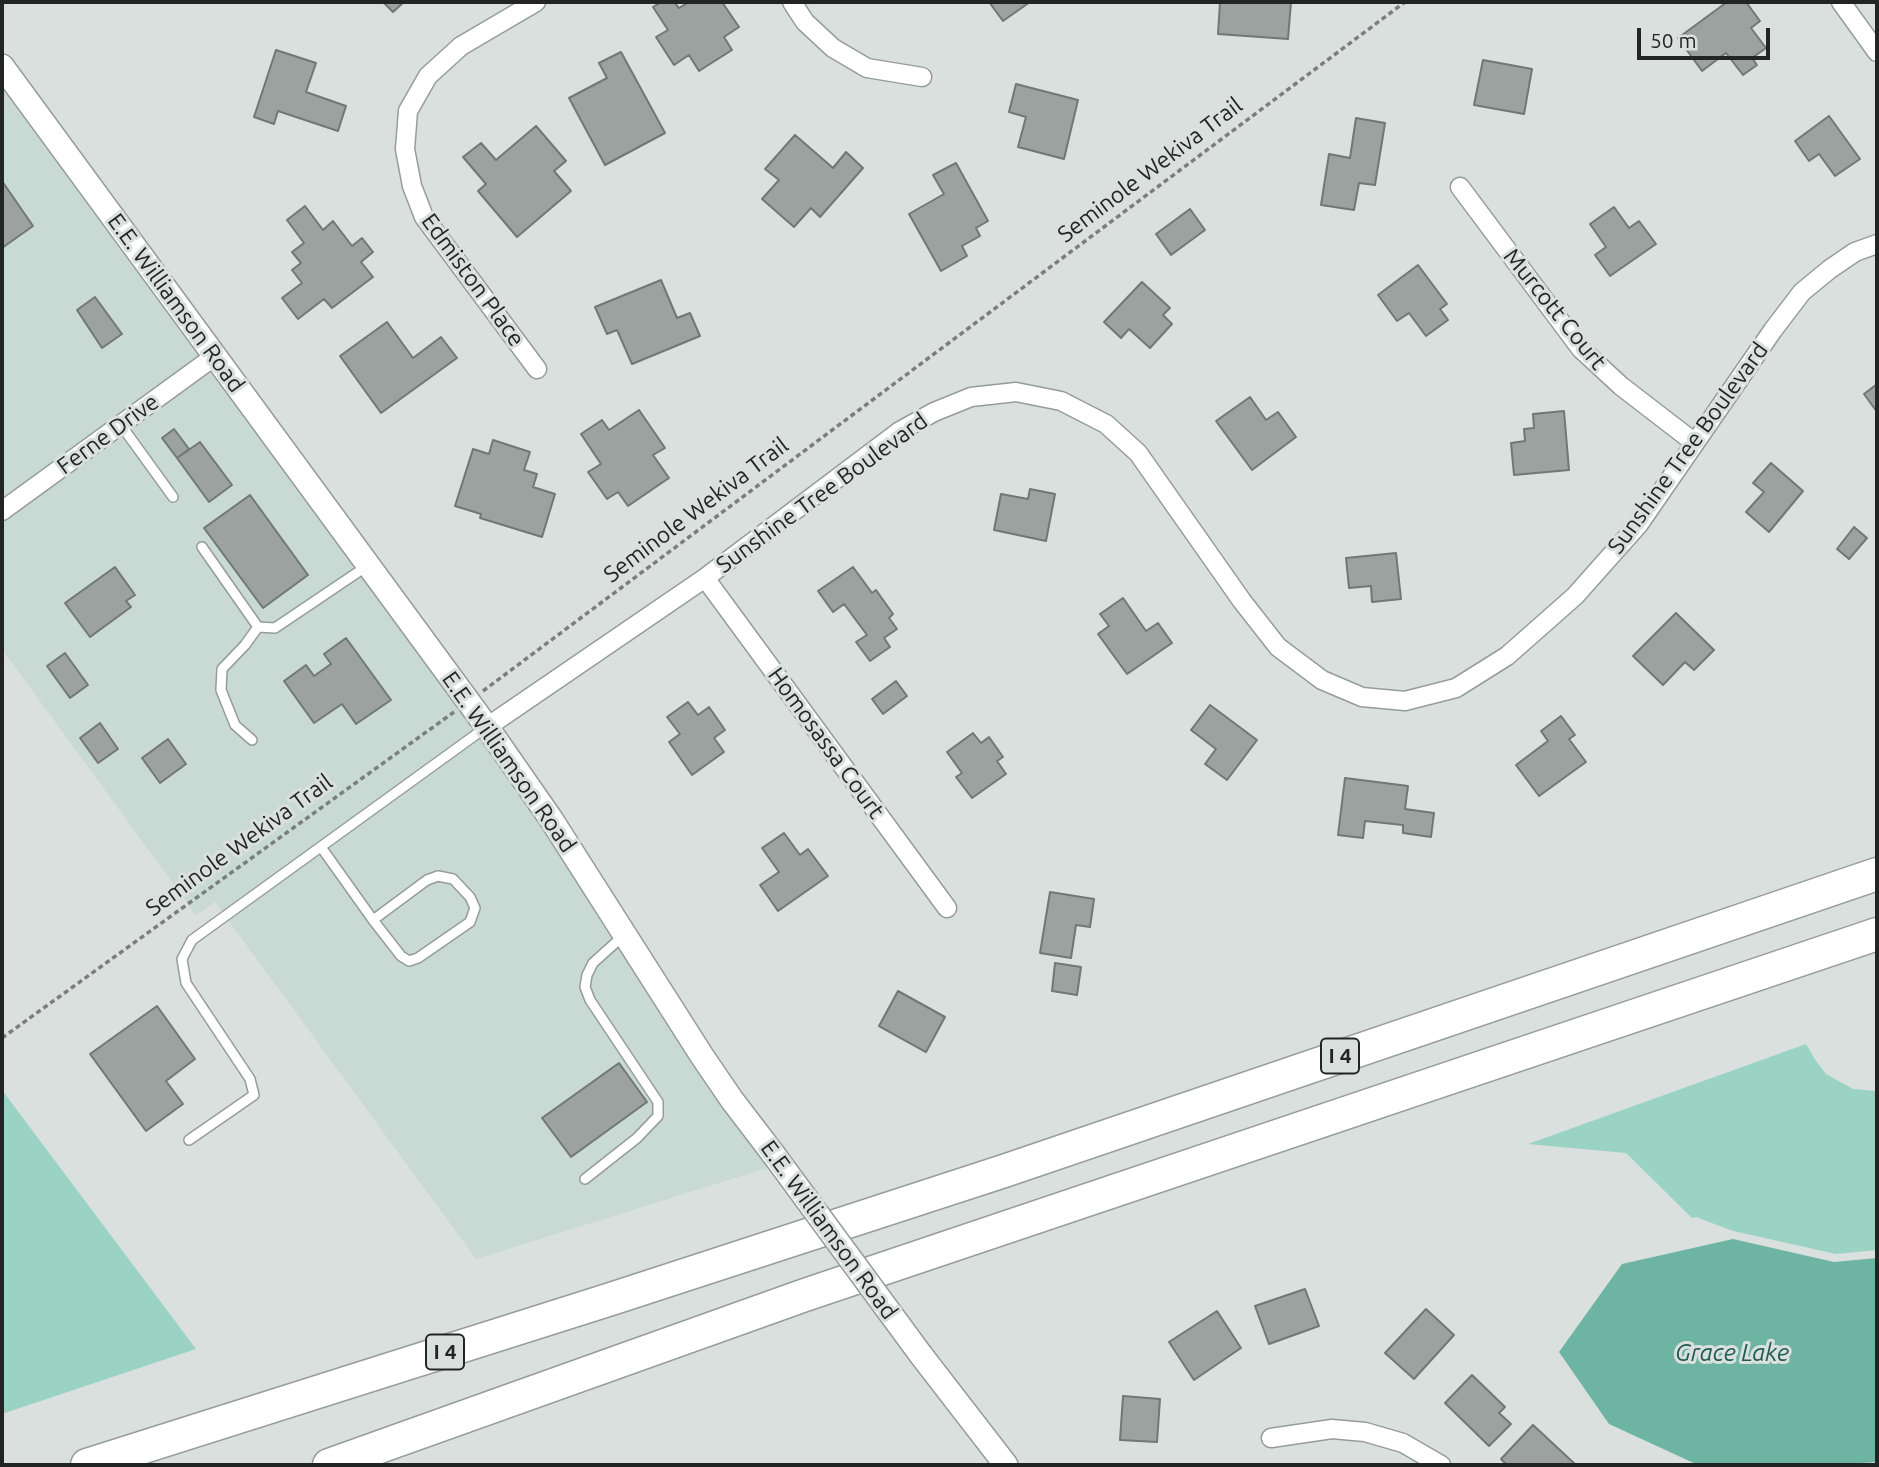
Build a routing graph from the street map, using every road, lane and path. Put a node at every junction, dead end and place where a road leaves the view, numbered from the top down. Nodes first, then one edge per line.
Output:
1 (536, 2) edge
2 (792, 2) edge
3 (1405, 2) edge
4 (1841, 2) edge
5 (1877, 52) edge
6 (2, 66) edge
7 (922, 77) dead end
8 (1460, 187) dead end
9 (1877, 244) edge
10 (215, 356) junction
11 (537, 369) dead end
12 (121, 425) junction
13 (1695, 443) junction
14 (173, 497) dead end
15 (2, 511) edge
16 (202, 547) dead end
17 (368, 565) junction
18 (705, 578) junction
19 (258, 627) junction
20 (468, 702) junction
21 (487, 727) junction
22 (252, 740) dead end
23 (321, 847) junction
24 (1877, 874) edge
25 (947, 908) dead end
26 (373, 920) junction
27 (1877, 934) edge
28 (624, 935) junction
29 (2, 1038) edge
30 (189, 1140) dead end
31 (585, 1179) dead end
32 (1271, 1438) dead end
33 (87, 1465) edge
34 (329, 1465) edge
35 (1006, 1465) edge
36 (1441, 1465) edge

1 - 11 street, Edmiston Place
2 - 7 street
3 - 20 path, Seminole Wekiva Trail
4 - 5 street
6 - 10 street, E.E. Williamson Road
8 - 13 street, Murcott Court
9 - 13 street, Sunshine Tree Boulevard
10 - 12 street, Ferne Drive
10 - 17 street, E.E. Williamson Road
12 - 14 lane
12 - 15 street, Ferne Drive
13 - 18 street, Sunshine Tree Boulevard
16 - 19 lane
17 - 19 lane
17 - 20 street, E.E. Williamson Road
18 - 21 street, Sunshine Tree Boulevard
18 - 25 street, Homosassa Court
19 - 22 lane
20 - 21 street, E.E. Williamson Road
20 - 29 path, Seminole Wekiva Trail
21 - 23 lane
21 - 28 street, E.E. Williamson Road
23 - 26 lane
23 - 30 lane
24 - 33 highway, I 4
26 - 26 lane
27 - 34 highway, I 4
28 - 31 lane
28 - 35 street, E.E. Williamson Road, bridge
32 - 36 street

